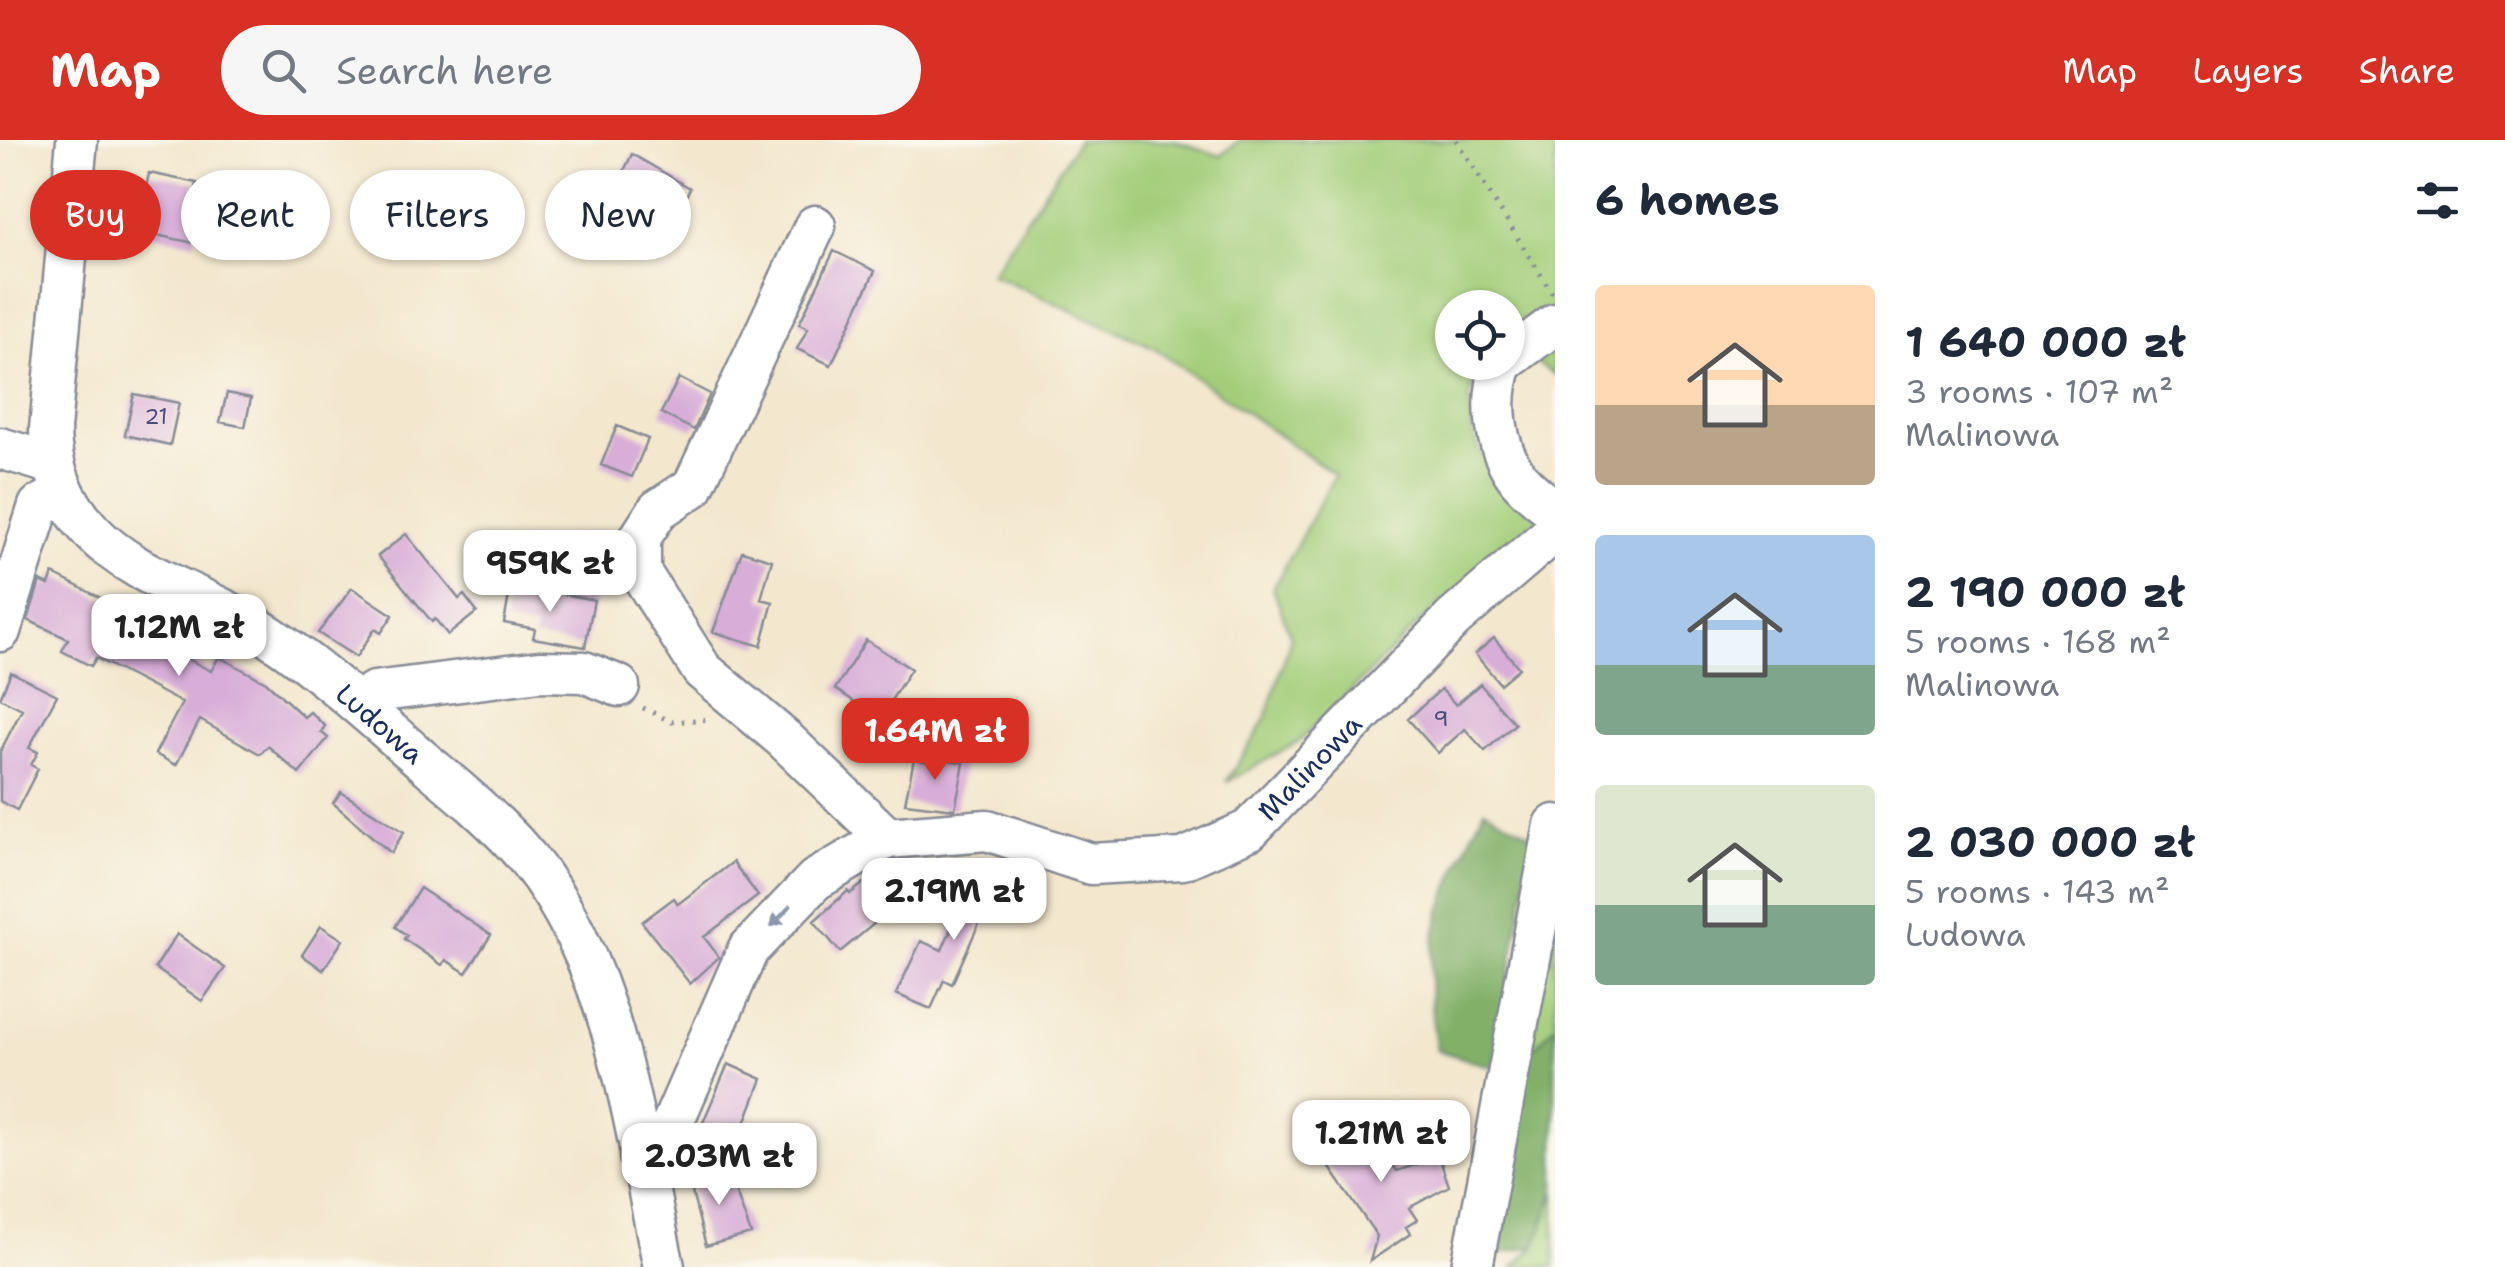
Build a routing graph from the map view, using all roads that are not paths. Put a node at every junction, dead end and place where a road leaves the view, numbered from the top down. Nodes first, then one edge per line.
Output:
1 (77, 140) edge
2 (815, 226) dead end
3 (1555, 324) edge
4 (1525, 346) edge
5 (1501, 380) edge
6 (0, 448) edge
7 (58, 478) junction
8 (1555, 511) edge
9 (1555, 531) edge
10 (0, 631) edge
11 (619, 686) road end
12 (358, 704) junction
13 (1555, 826) edge
14 (887, 838) junction
15 (640, 1157) junction
16 (664, 1267) edge
17 (1472, 1267) edge

1 - 7 street
2 - 14 street
3 - 4 street
5 - 8 street
6 - 7 street
7 - 10 street
7 - 12 street, Ludowa
9 - 14 street, Malinowa
11 - 12 street
12 - 15 street, Ludowa
13 - 17 street
14 -> 15 street, Malinowa
15 - 16 street, Ludowa

